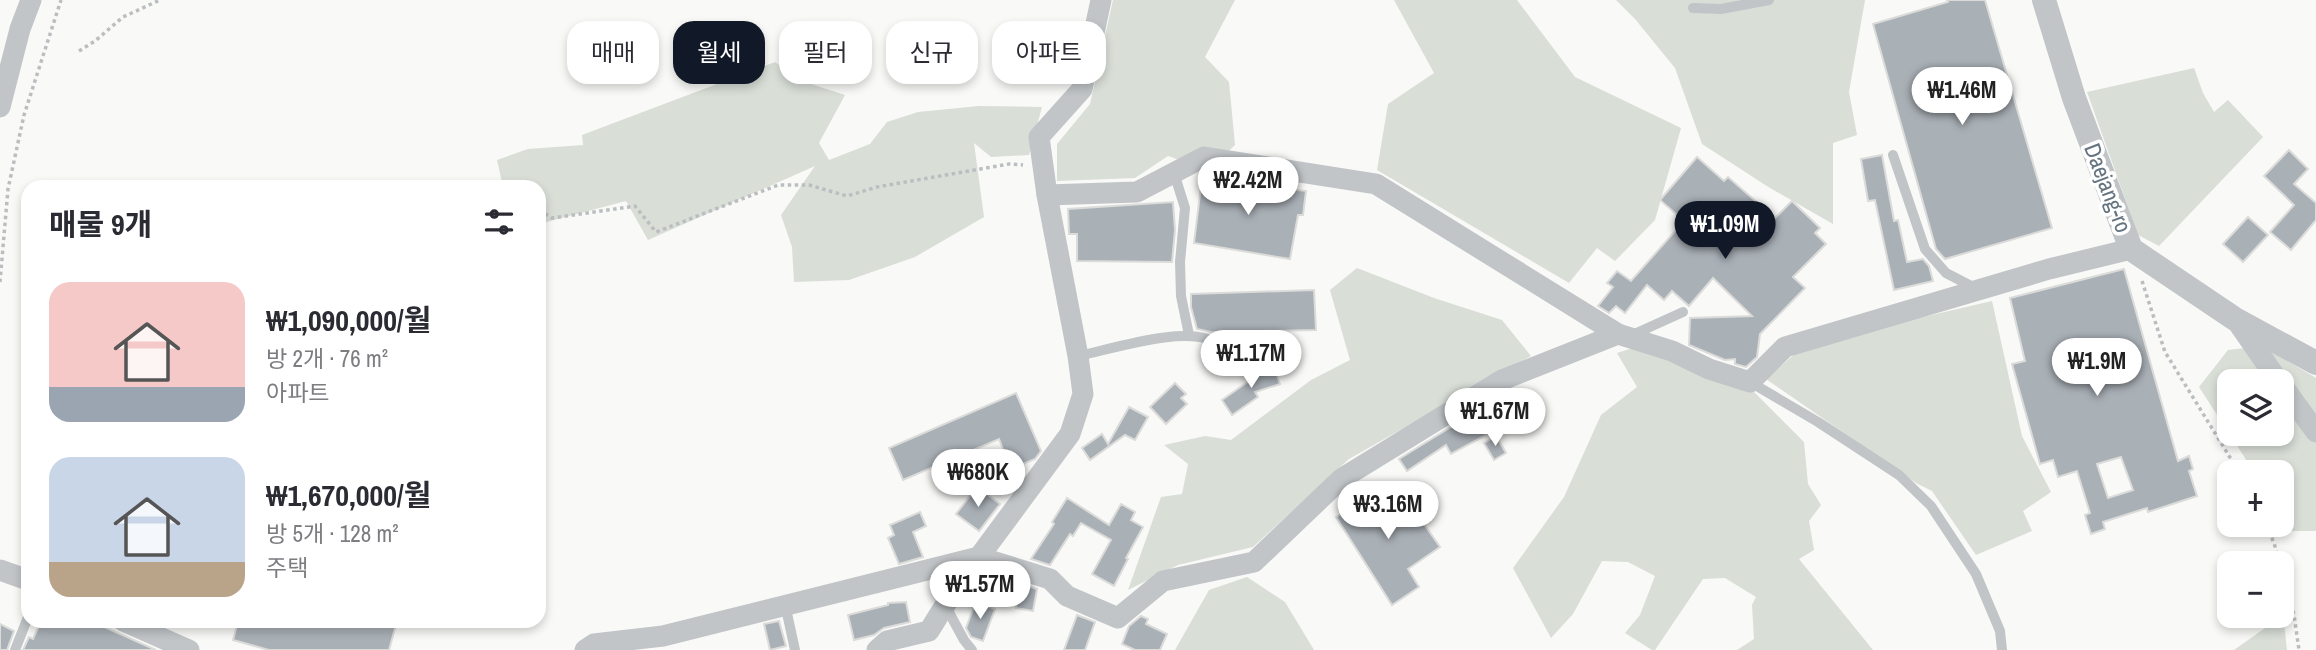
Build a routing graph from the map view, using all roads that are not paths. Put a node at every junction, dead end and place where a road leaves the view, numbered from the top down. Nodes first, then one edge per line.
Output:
1 (31, 0) edge
2 (1101, 0) edge
3 (1769, 0) edge
4 (2044, 0) edge
5 (1693, 8) dead end
6 (0, 107) edge
7 (1893, 155) dead end
8 (1174, 173) junction
9 (1047, 195) junction
10 (2132, 249) junction
11 (1977, 290) junction
12 (1683, 312) dead end
13 (2235, 319) junction
14 (1189, 335) junction
15 (1623, 335) junction
16 (1078, 356) junction
17 (2316, 363) edge
18 (1245, 368) dead end
19 (2271, 369) edge
20 (1750, 383) junction
21 (2294, 401) edge
22 (2316, 432) edge
23 (970, 560) junction
24 (0, 569) edge
25 (21, 577) edge
26 (785, 604) junction
27 (945, 605) junction
28 (24, 628) edge
29 (139, 628) edge
30 (15, 650) edge
31 (190, 650) edge
32 (585, 650) edge
33 (795, 650) edge
34 (877, 650) edge
35 (972, 650) edge
36 (2002, 650) edge

1 - 6 street
2 - 9 street
3 - 5 lane
4 - 10 street, Daejang-ro
7 - 11 lane
8 - 9 street
8 - 14 lane
8 - 15 street
9 - 16 street
10 - 11 street
10 - 13 street, Daejang-ro
11 - 20 street
12 - 15 lane
13 - 17 street, Daejang-ro
13 - 19 street
14 - 16 lane
14 - 18 lane
15 - 20 street
15 - 23 street
16 - 23 street
20 - 36 lane
21 - 22 street
23 - 26 street
23 - 27 street
24 - 25 street
26 - 32 street
26 - 33 lane
27 - 34 street
27 - 35 lane
28 - 30 lane
29 - 31 street

